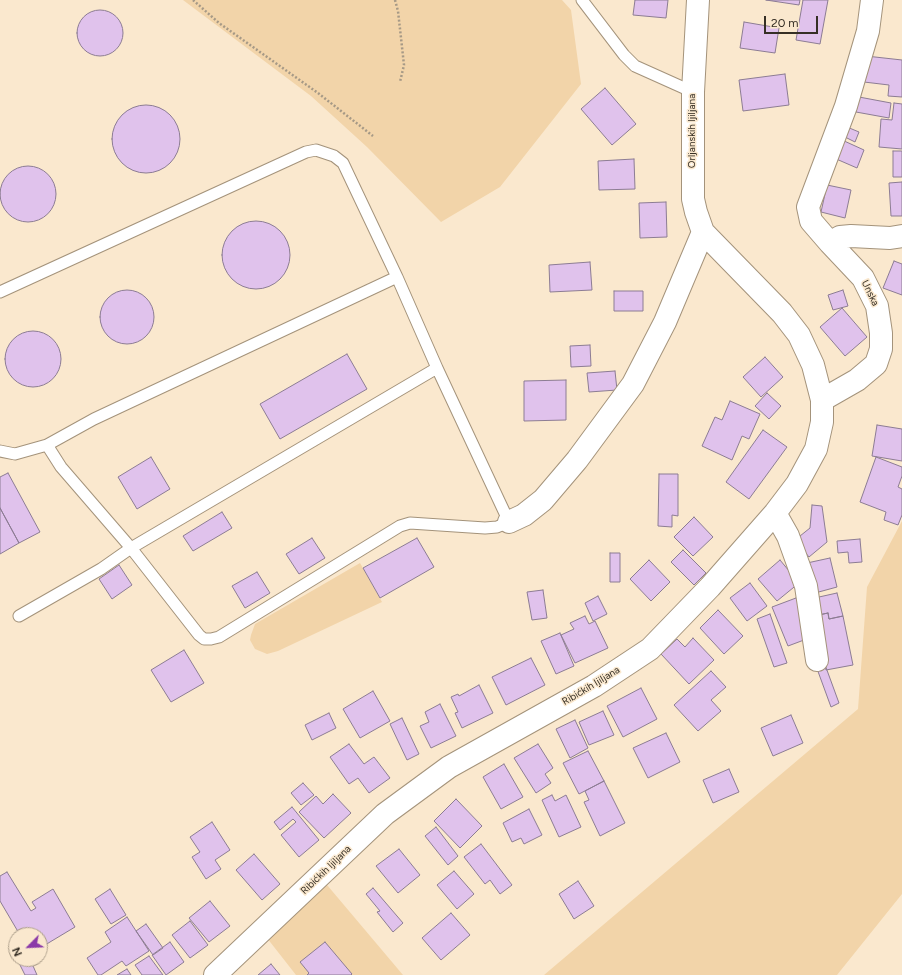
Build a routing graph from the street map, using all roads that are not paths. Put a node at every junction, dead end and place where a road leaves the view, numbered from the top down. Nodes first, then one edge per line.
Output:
1 (582, 0) edge
2 (698, 0) edge
3 (872, 0) edge
4 (692, 92) junction
5 (702, 232) junction
6 (902, 236) edge
7 (830, 243) junction
8 (397, 277) junction
9 (0, 292) edge
10 (782, 313) joint
11 (437, 368) junction
12 (822, 400) junction
13 (47, 445) junction
14 (0, 451) edge
15 (774, 513) junction
16 (509, 522) junction
17 (131, 548) junction
18 (18, 616) dead end
19 (817, 660) dead end
20 (215, 975) edge

1 - 4 lane
2 - 4 street, Orljanskih ljiljana
3 - 7 street, Unska
4 - 5 street, Orljanskih ljiljana
5 - 10 street, Orljanskih ljiljana
5 - 16 street
6 - 7 street
7 - 12 street, Unska
8 - 9 lane
8 - 11 lane
8 - 13 lane
10 - 12 street, Ribićkih ljiljana
11 - 16 lane
11 - 17 lane
12 - 15 street, Ribićkih ljiljana
13 - 14 lane
13 - 17 lane
15 - 19 street
15 - 20 street, Ribićkih ljiljana
16 - 17 lane
17 - 18 lane

